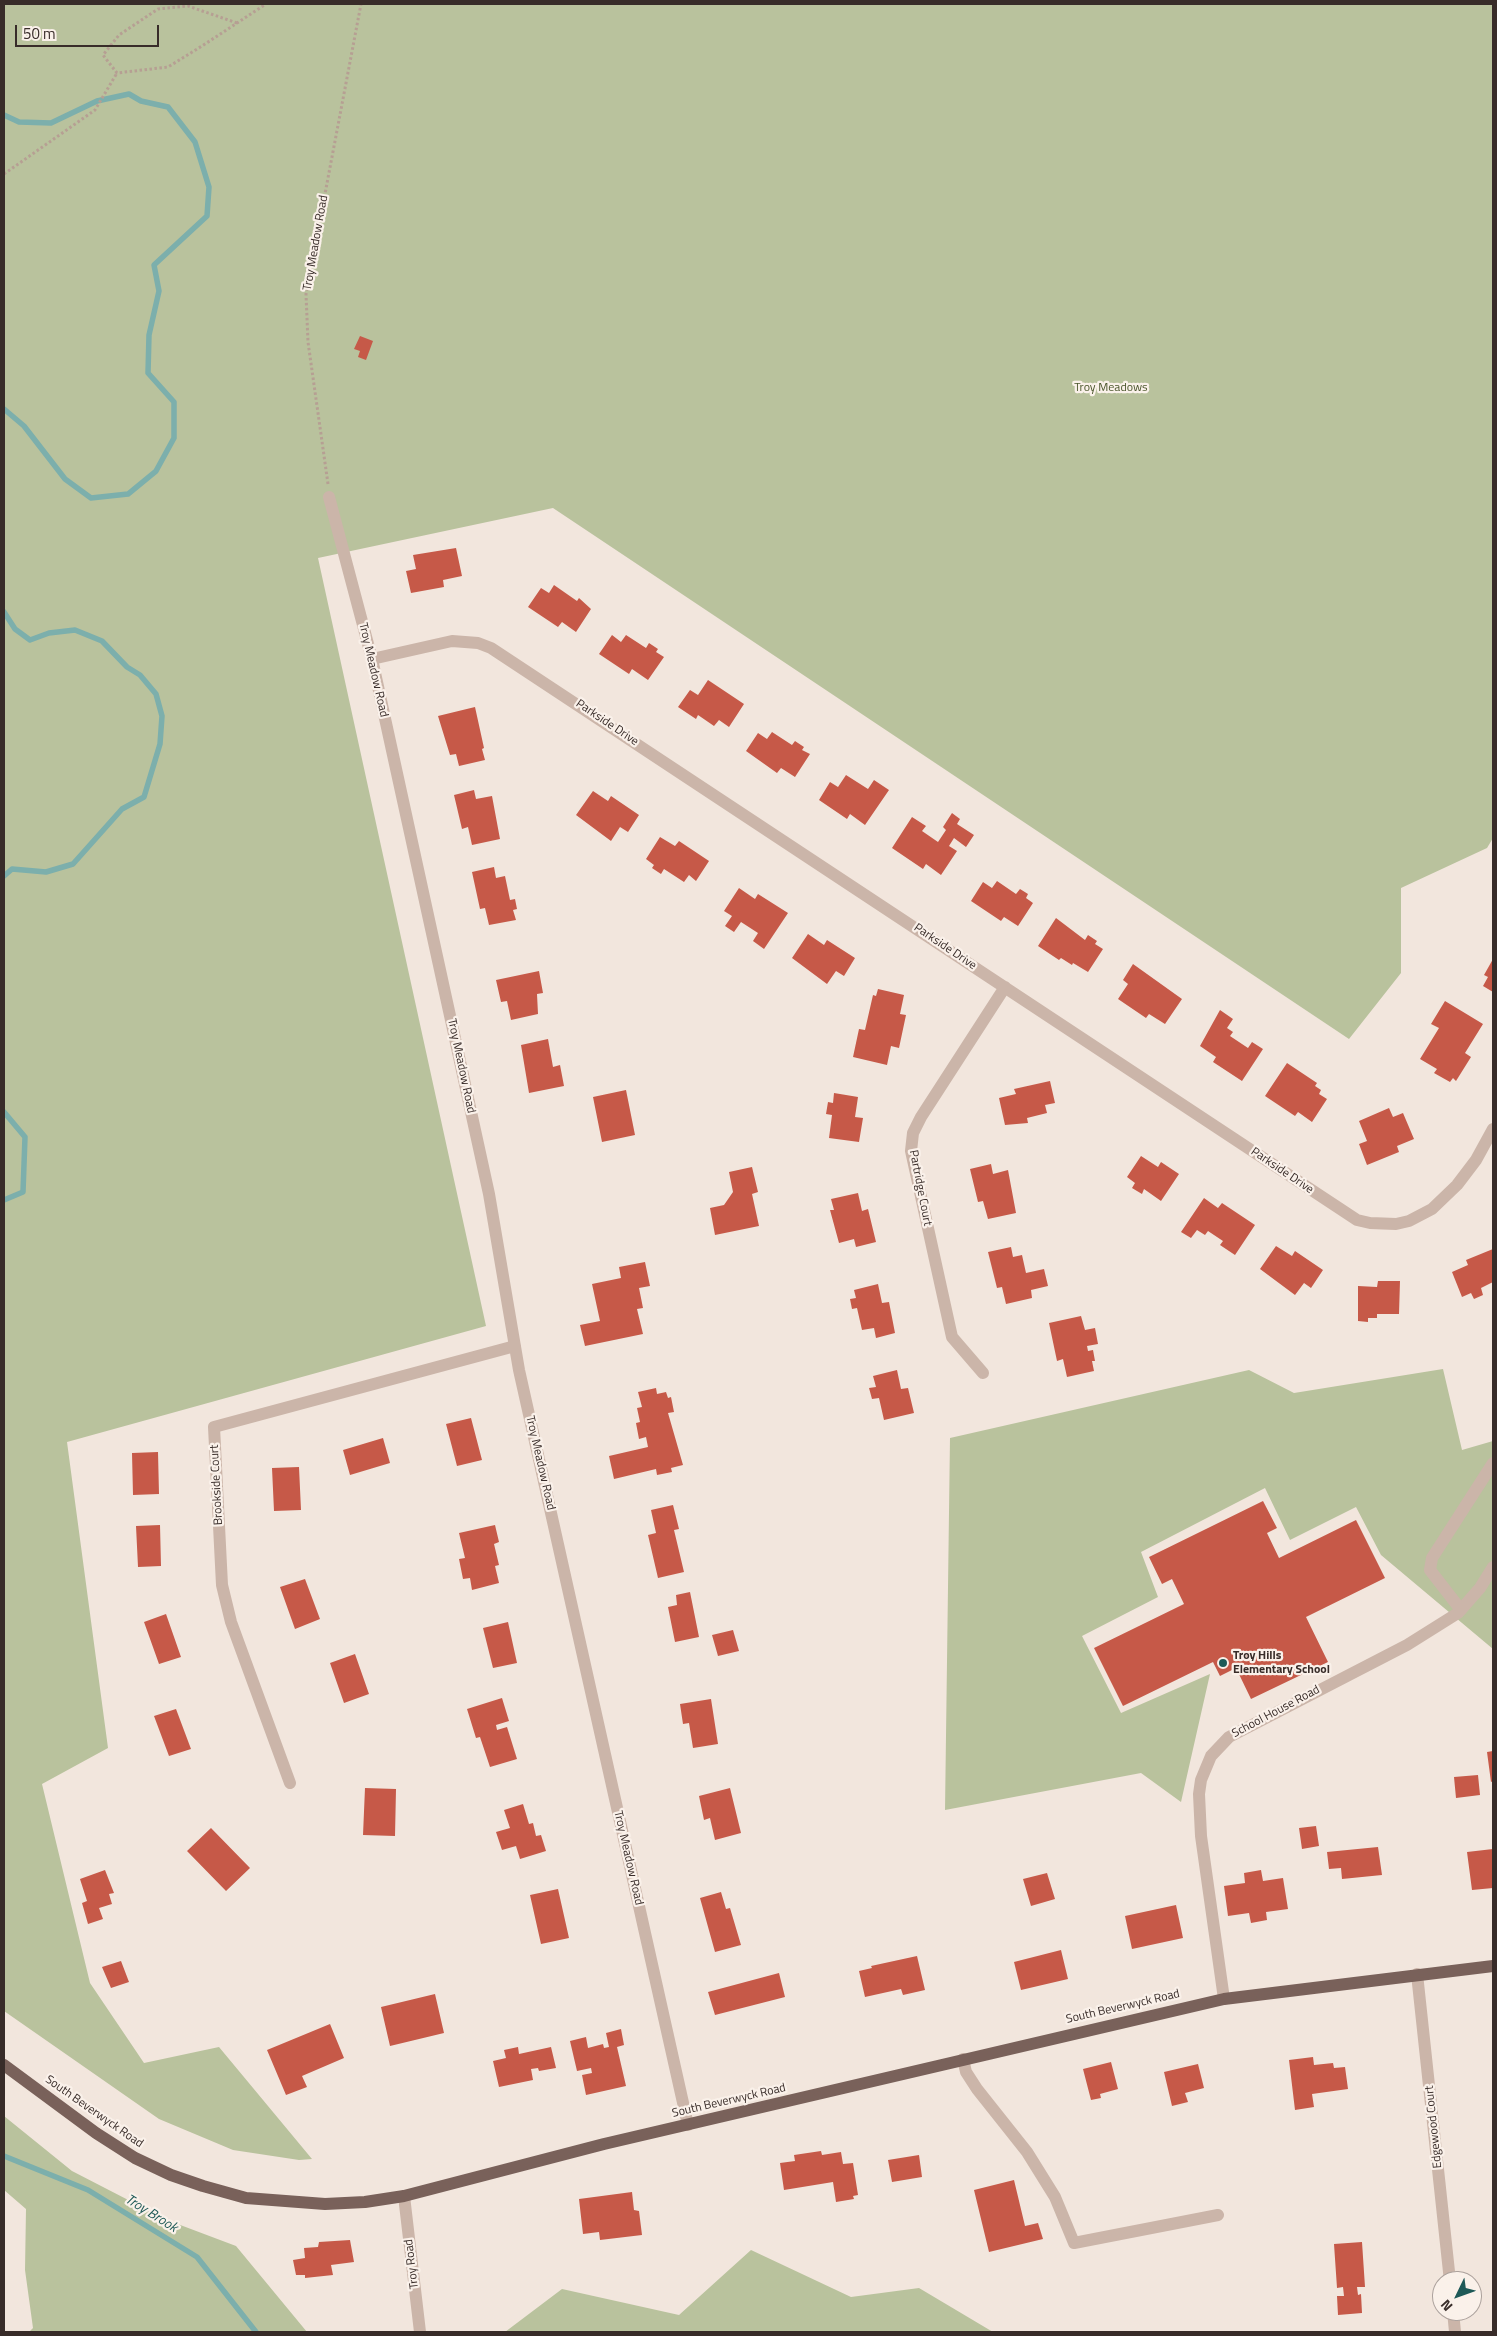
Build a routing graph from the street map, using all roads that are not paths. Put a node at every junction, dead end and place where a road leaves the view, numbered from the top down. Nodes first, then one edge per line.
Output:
1 (329, 496) road end
2 (372, 659) junction
3 (1005, 987) junction
4 (1493, 1129) edge
5 (1489, 1150) edge
6 (515, 1346) junction
7 (982, 1372) dead end
8 (1493, 1463) edge
9 (1493, 1567) edge
10 (1461, 1610) junction
11 (290, 1783) dead end
12 (1493, 1966) edge
13 (1418, 1974) junction
14 (1224, 1999) junction
15 (963, 2060) junction
16 (4, 2065) edge
17 (688, 2125) junction
18 (404, 2196) junction
19 (1218, 2215) dead end
20 (1449, 2271) edge
21 (420, 2332) edge

1 - 2 street, Troy Meadow Road
2 - 3 street, Parkside Drive
2 - 6 street, Troy Meadow Road
3 - 5 street, Parkside Drive
3 - 7 street, Partridge Court
4 - 5 street, Parkside Drive
6 - 11 street, Brookside Court
6 - 17 street, Troy Meadow Road
8 - 10 street
9 - 10 street, School House Road
10 - 14 street, School House Road
12 - 13 main road, South Beverwyck Road
13 - 14 main road, South Beverwyck Road
13 - 20 street, Edgewood Court
14 - 15 main road, South Beverwyck Road
15 - 17 main road, South Beverwyck Road
15 - 19 street
16 - 18 main road, South Beverwyck Road
17 - 18 main road, South Beverwyck Road
18 - 21 street, Troy Road

